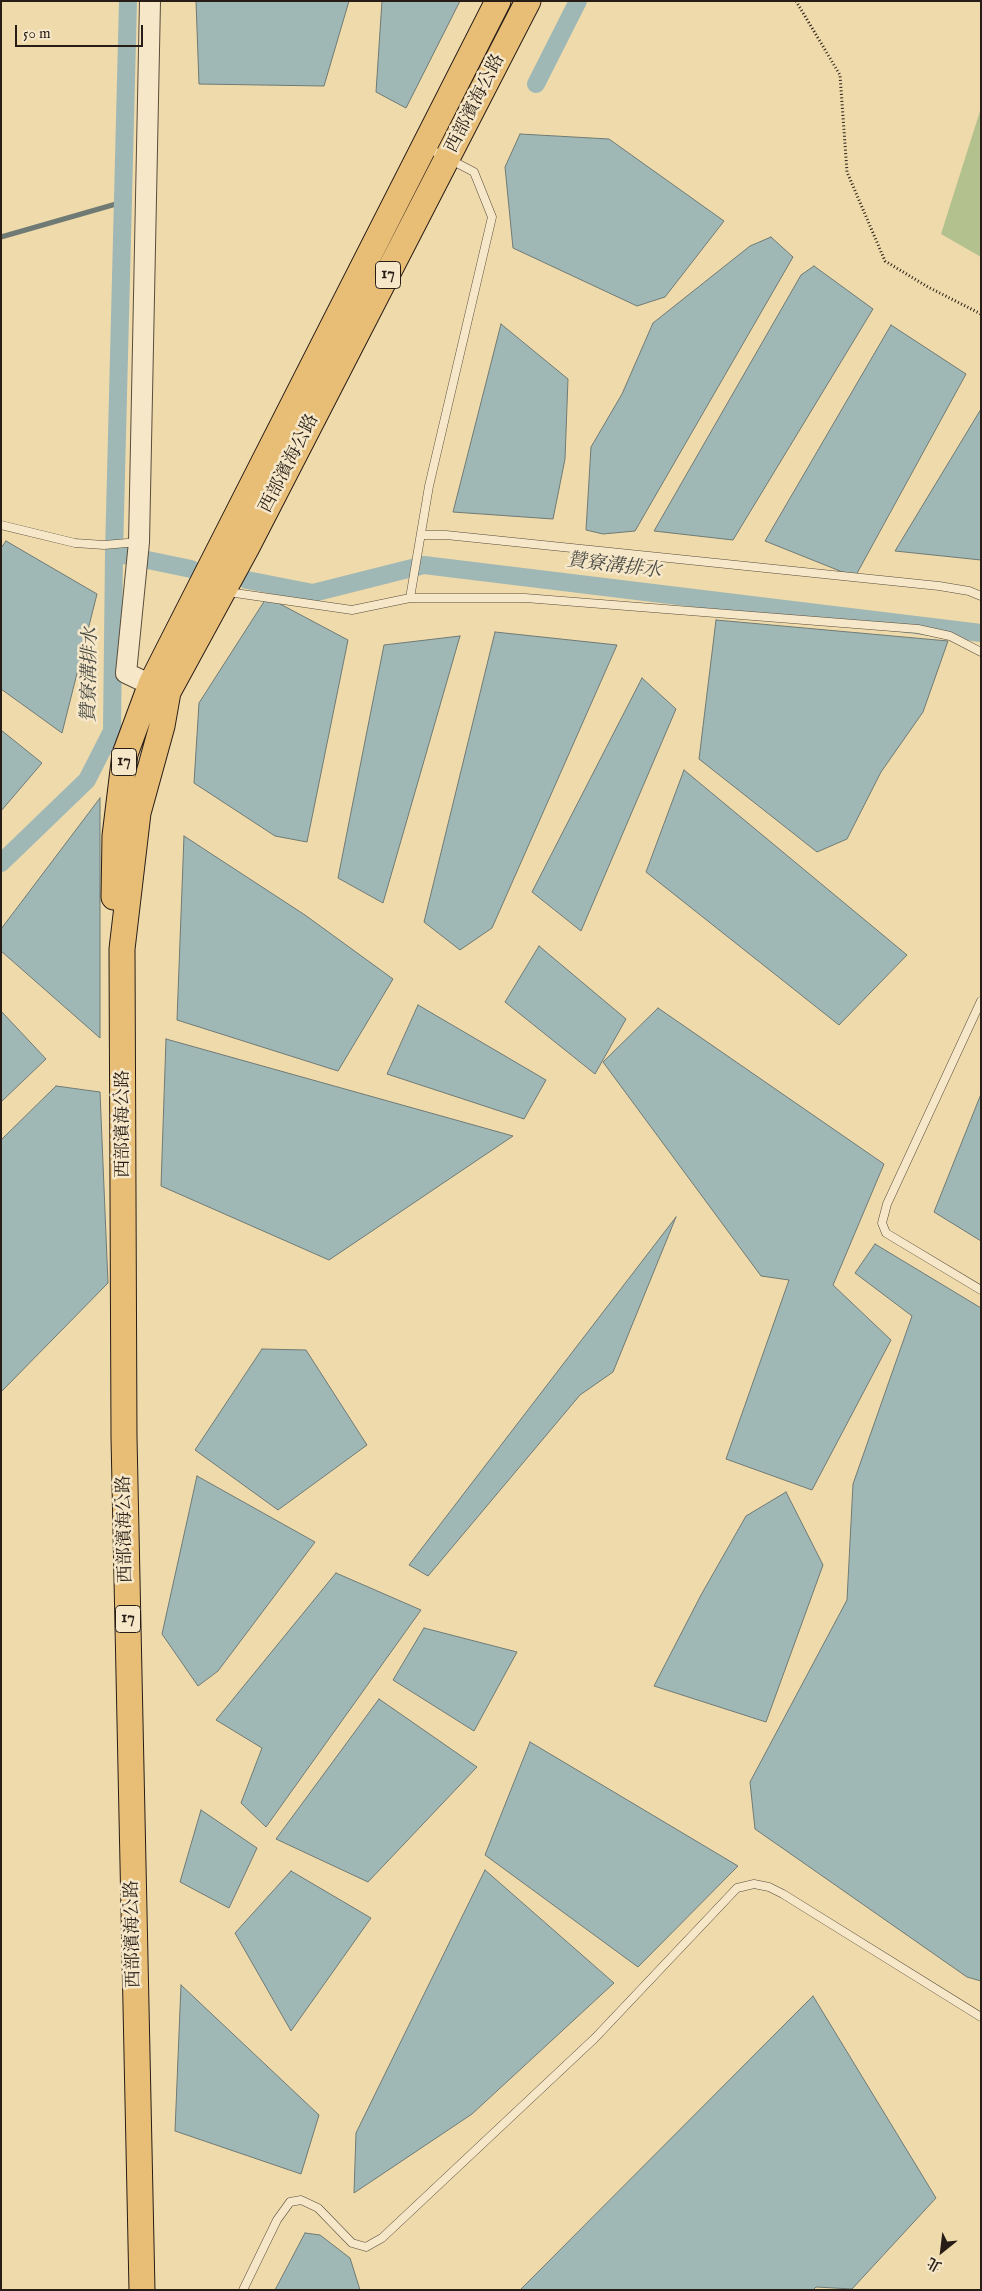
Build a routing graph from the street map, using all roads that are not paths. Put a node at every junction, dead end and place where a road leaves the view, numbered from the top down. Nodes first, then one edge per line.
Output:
1 (150, 1) edge
2 (498, 1) edge
3 (528, 1) edge
4 (424, 146) junction
5 (447, 160) junction
6 (1, 525) edge
7 (421, 535) junction
8 (133, 543) junction
9 (224, 592) junction
10 (981, 596) edge
11 (410, 598) junction
12 (981, 652) edge
13 (159, 688) junction
14 (981, 1001) edge
15 (981, 1290) edge
16 (981, 2017) edge
17 (142, 2290) edge
18 (243, 2290) edge

1 - 8 street
2 - 4 main road, 西部濱海公路 / 17
3 - 5 main road, 西部濱海公路 / 17
4 - 5 lane
4 - 13 main road, 西部濱海公路 / 17
5 - 7 lane
5 - 9 main road, 西部濱海公路 / 17
6 - 8 lane
7 - 10 lane
7 - 11 lane
8 - 13 street
9 - 11 lane
9 - 13 main road, 西部濱海公路 / 17
11 - 12 lane
13 - 17 main road, 西部濱海公路 / 17
14 - 15 lane
16 - 18 lane

